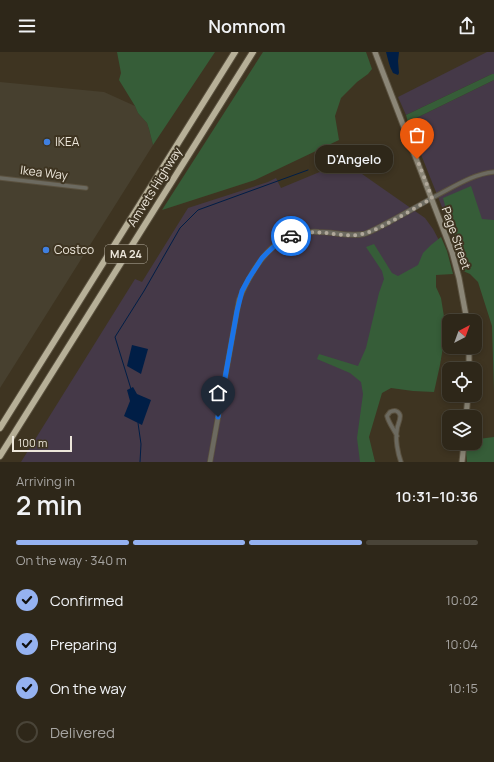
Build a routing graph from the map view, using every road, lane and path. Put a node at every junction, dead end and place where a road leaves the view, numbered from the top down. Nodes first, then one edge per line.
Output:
1 (235, 52) edge
2 (253, 52) edge
3 (375, 52) edge
4 (494, 172) edge
5 (0, 178) edge
6 (86, 188) dead end
7 (432, 198) junction
8 (466, 314) edge
9 (399, 423) junction
10 (390, 424) junction
11 (0, 428) edge
12 (396, 436) junction
13 (463, 450) edge
14 (0, 456) edge
15 (210, 462) edge
16 (401, 462) edge
17 (462, 462) edge

1 - 11 highway, Amvets Highway / MA 24
2 - 14 highway, Amvets Highway / MA 24
3 - 7 main road, Page Street
4 - 7 street
5 - 6 street, Ikea Way
7 - 8 main road, Page Street
7 - 15 street
9 - 10 street
9 - 10 street
9 - 12 street
10 - 12 street
12 - 16 street
13 - 17 main road

